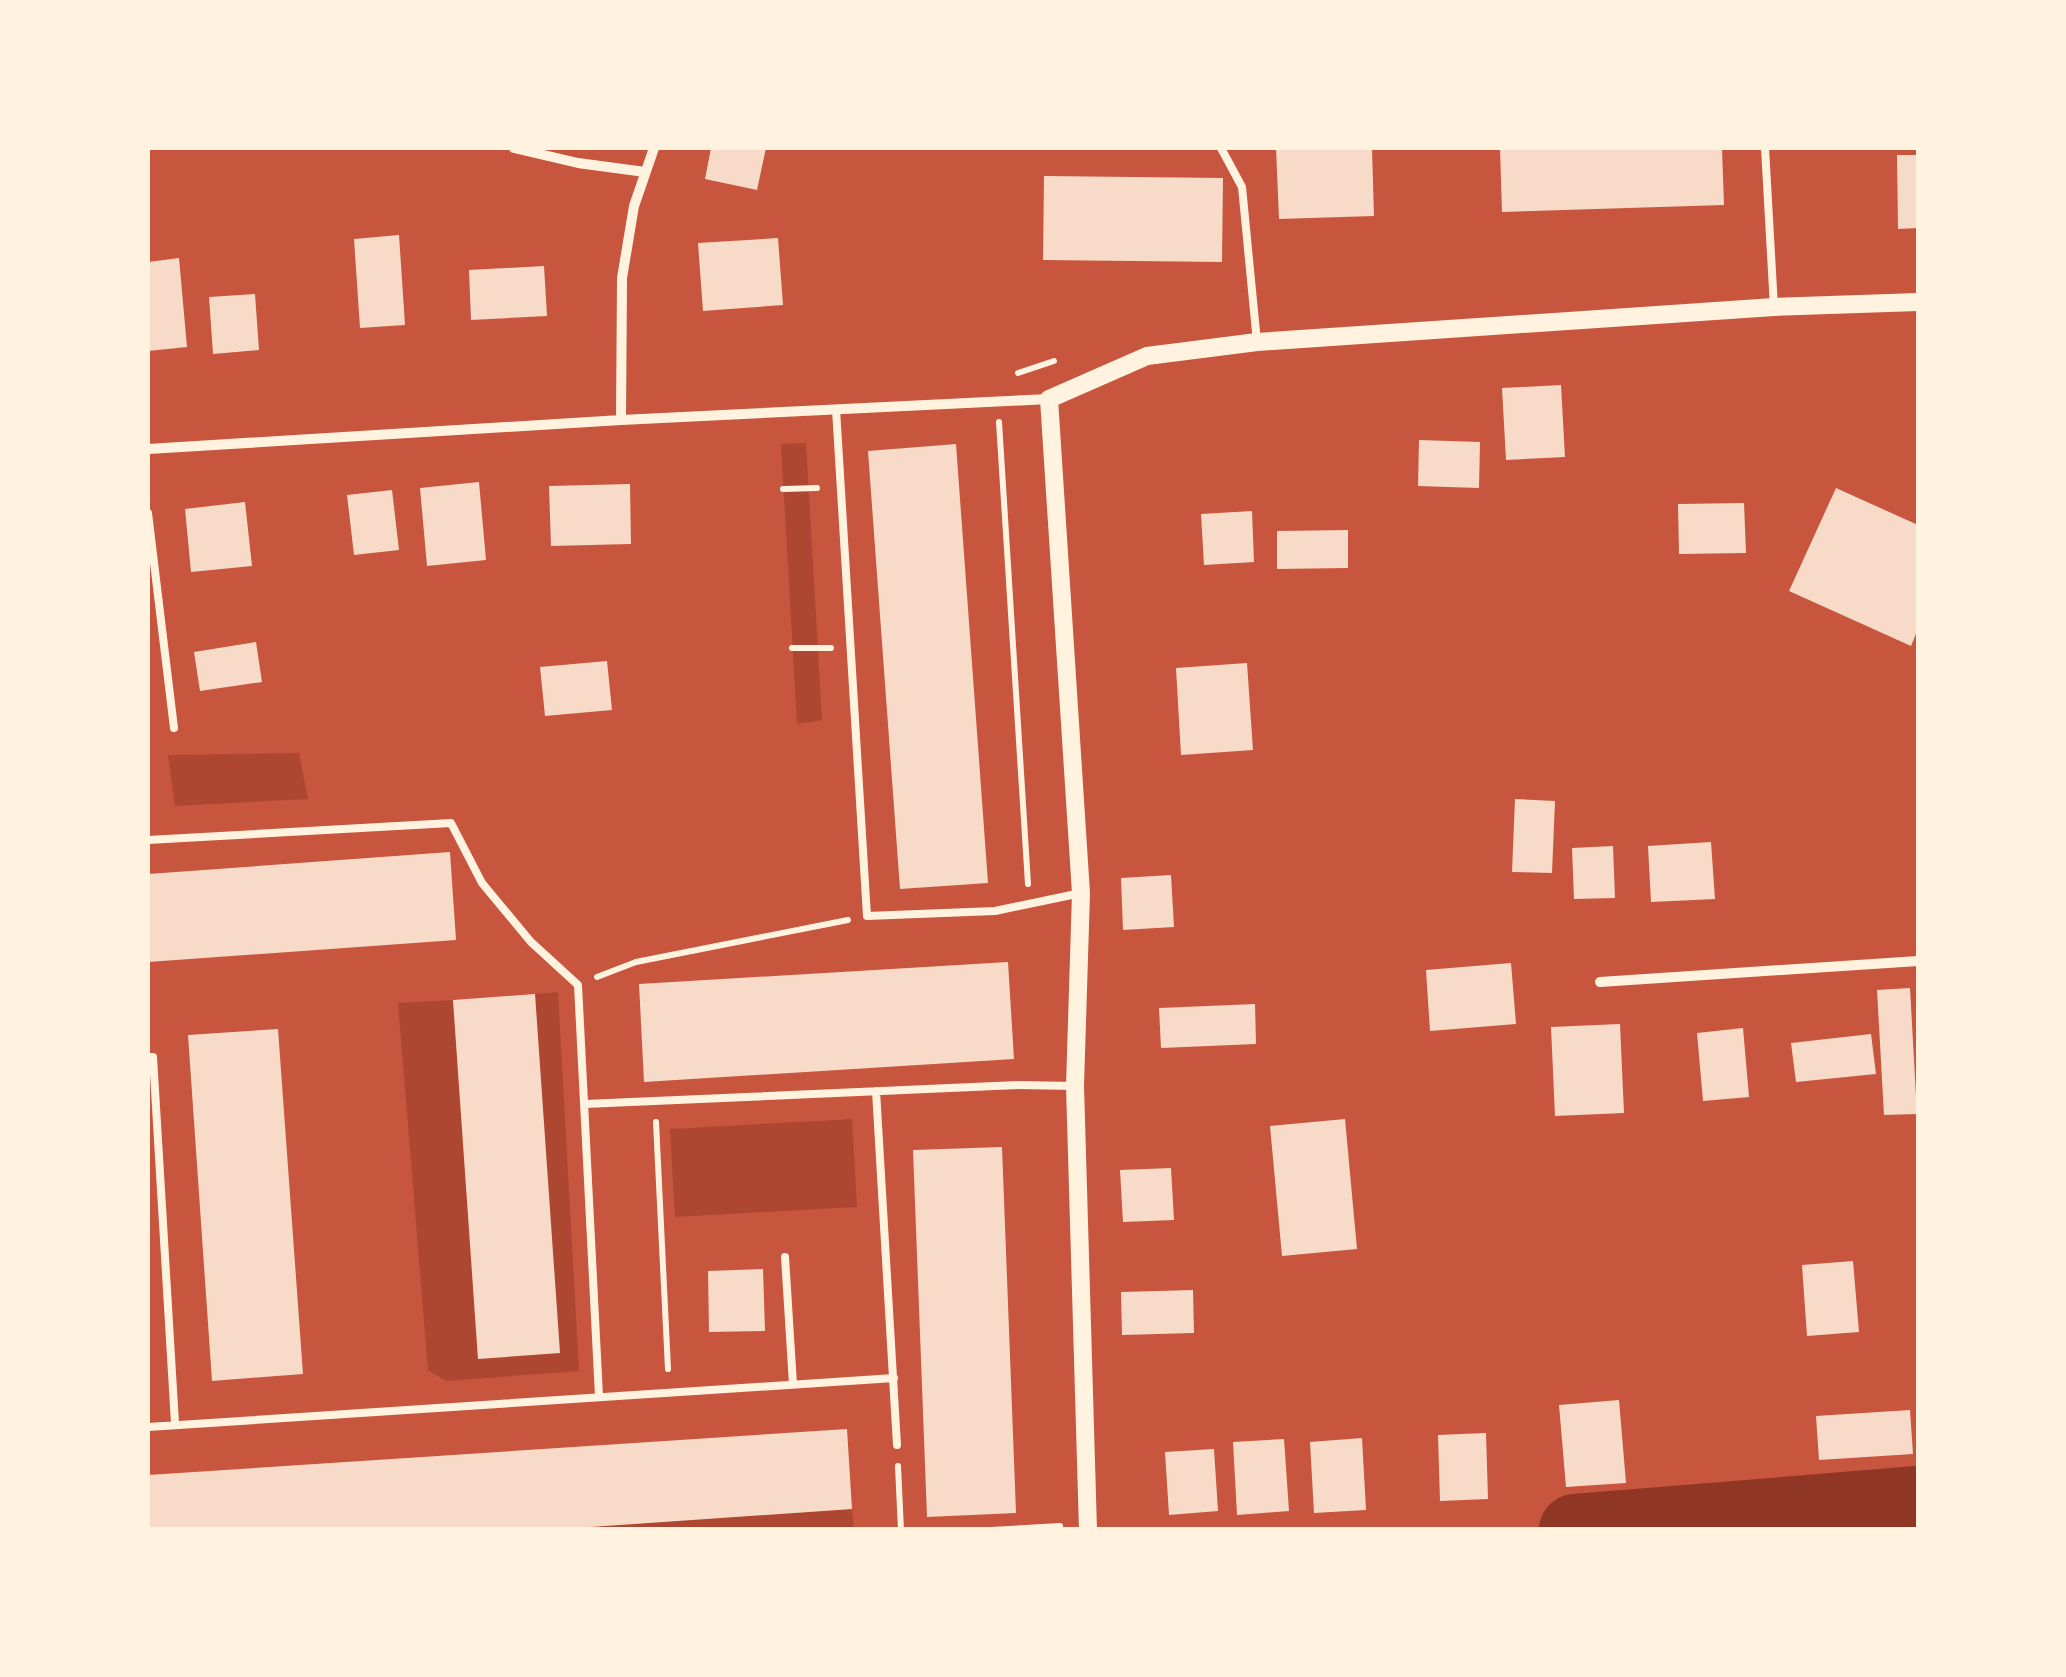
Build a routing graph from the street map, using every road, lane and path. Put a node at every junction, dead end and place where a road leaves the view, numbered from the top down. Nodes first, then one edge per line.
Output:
1 (514, 148) edge
2 (654, 148) edge
3 (1222, 148) edge
4 (1765, 148) edge
5 (645, 172) junction
6 (1918, 302) edge
7 (1774, 307) junction
8 (1257, 342) junction
9 (1050, 399) junction
10 (998, 401) junction
11 (836, 409) junction
12 (621, 420) junction
13 (148, 449) edge
14 (839, 488) junction
15 (784, 489) dead end
16 (148, 513) edge
17 (792, 648) dead end
18 (849, 648) junction
19 (174, 728) dead end
20 (148, 840) edge
21 (1081, 893) junction
22 (1030, 903) junction
23 (867, 916) junction
24 (1918, 961) edge
25 (1600, 982) dead end
26 (578, 985) junction
27 (148, 1058) edge
28 (1076, 1086) junction
29 (876, 1091) junction
30 (655, 1100) junction
31 (586, 1104) junction
32 (785, 1256) dead end
33 (894, 1378) junction
34 (793, 1384) junction
35 (670, 1392) junction
36 (599, 1396) junction
37 (175, 1423) junction
38 (148, 1427) edge
39 (897, 1445) joint
40 (1088, 1527) edge
41 (901, 1530) edge
42 (991, 1530) edge

1 - 5 street
2 - 5 street
3 - 8 lane
4 - 7 lane
5 - 12 street
6 - 7 street
7 - 8 street
8 - 9 street
9 - 10 street
9 - 21 street
10 - 11 street
10 - 22 path
11 - 12 street
11 - 14 lane
12 - 13 street
14 - 15 path
14 - 18 lane
16 - 19 lane
17 - 18 path
18 - 23 lane
20 - 26 lane
21 - 22 lane
21 - 28 street
22 - 23 lane
23 - 26 path
24 - 25 street
26 - 31 lane
27 - 37 lane
28 - 29 lane
28 - 40 street
29 - 30 lane
29 - 33 lane
30 - 31 lane
30 - 35 path
31 - 36 lane
32 - 34 lane
33 - 34 lane
33 - 39 lane
34 - 35 lane
35 - 36 lane
36 - 37 lane
37 - 38 lane
39 - 41 path
40 - 42 path

